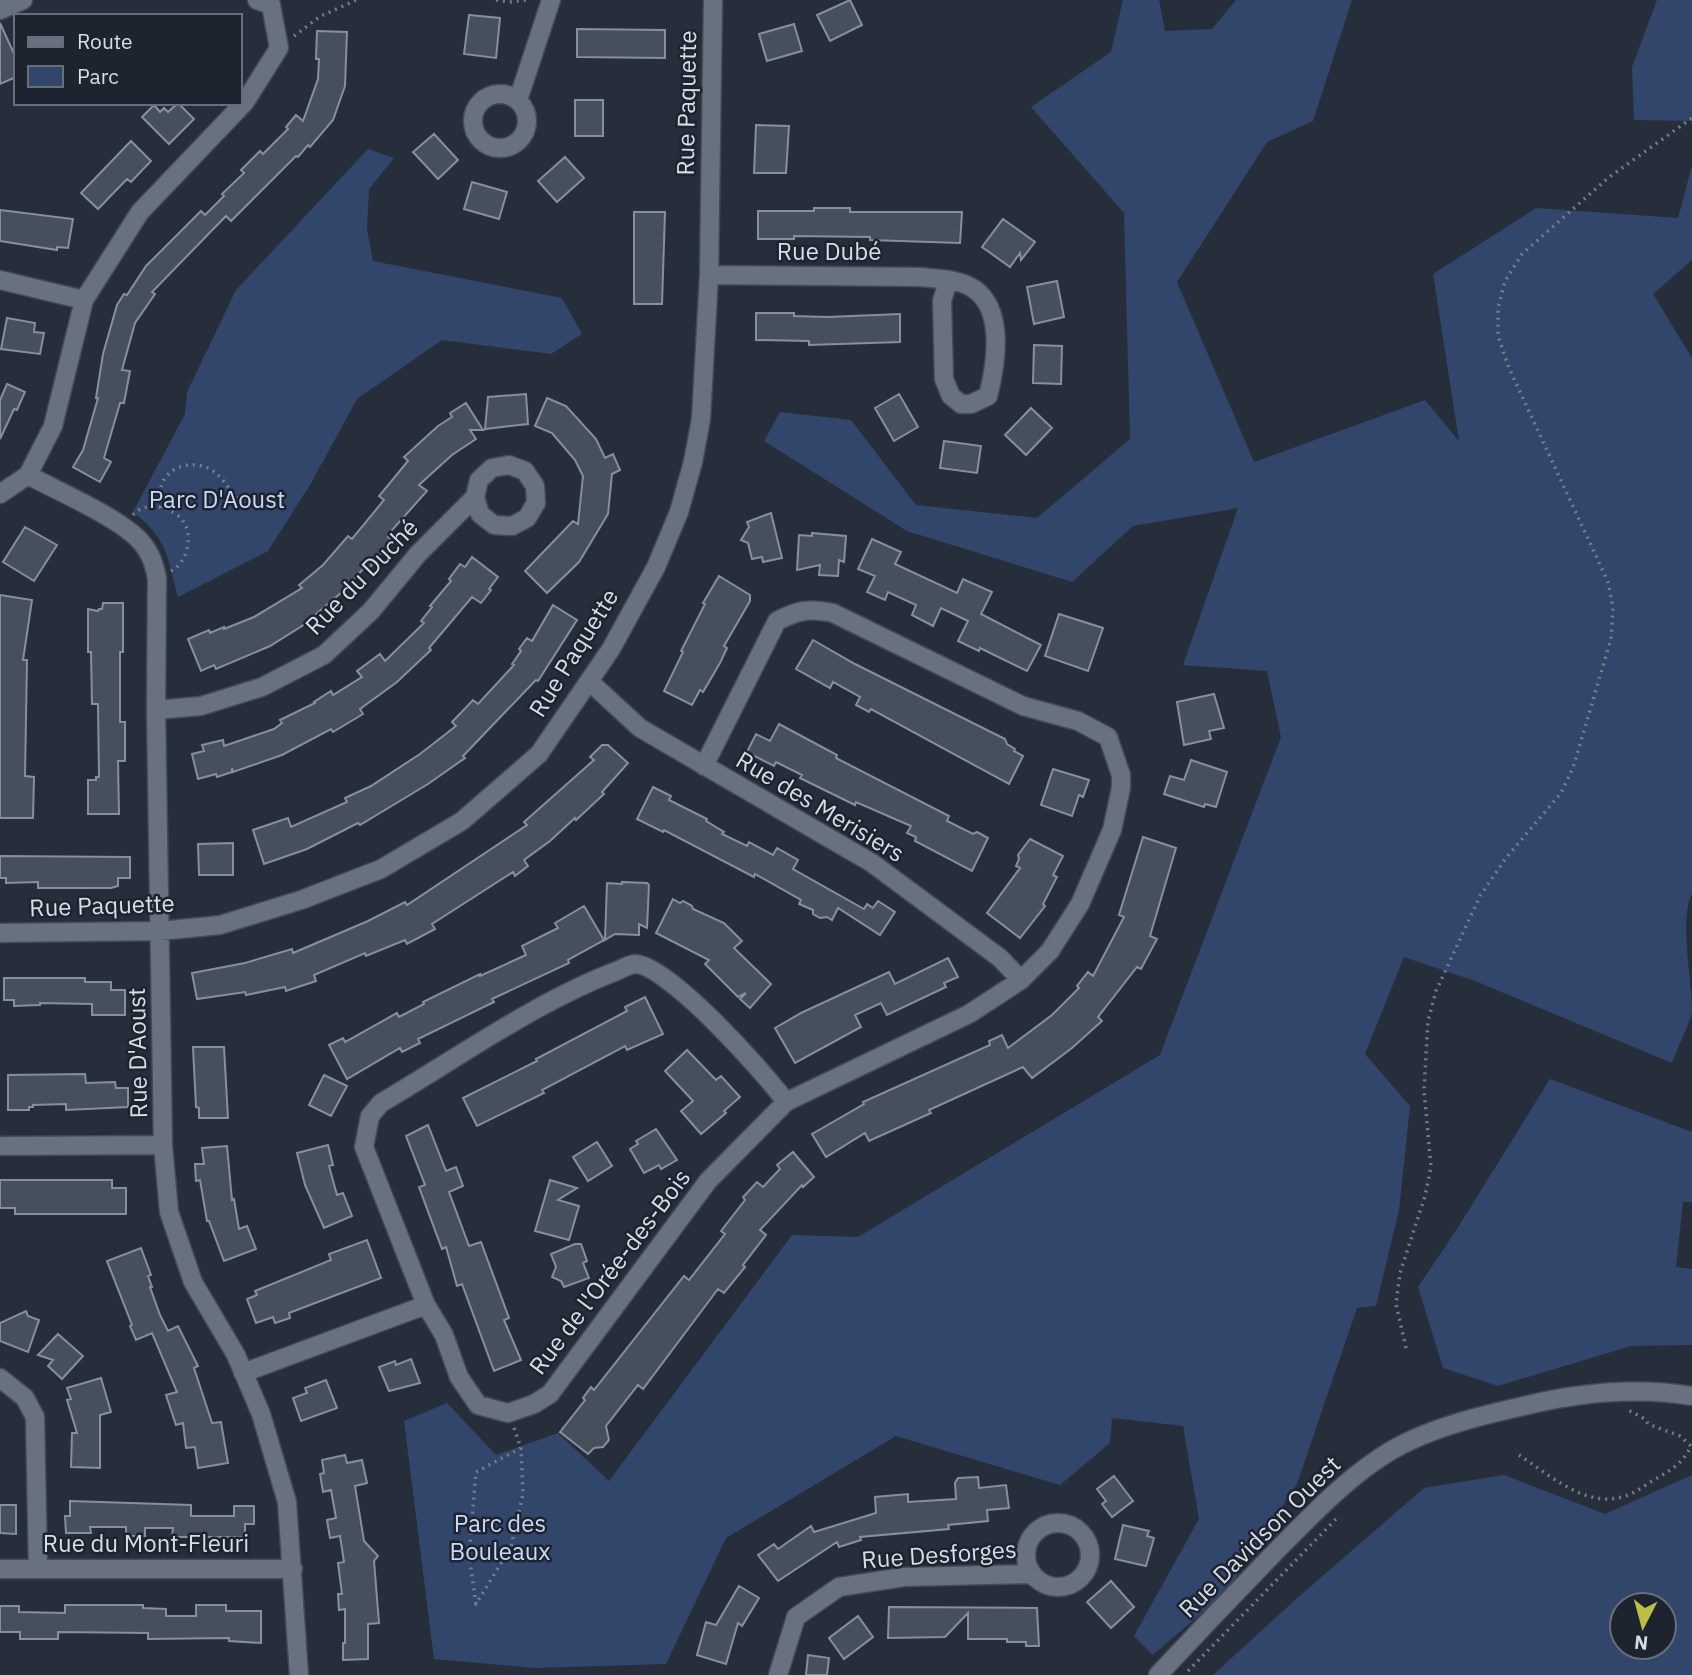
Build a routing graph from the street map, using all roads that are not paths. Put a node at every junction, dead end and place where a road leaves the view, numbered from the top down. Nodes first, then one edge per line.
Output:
1 (23, 0) edge
2 (257, 0) edge
3 (551, 0) edge
4 (713, 0) edge
5 (0, 10) edge
6 (519, 100) dead end
7 (709, 275) junction
8 (0, 280) edge
9 (948, 281) junction
10 (83, 300) junction
11 (28, 475) junction
12 (0, 494) edge
13 (475, 497) dead end
14 (590, 682) junction
15 (156, 710) junction
16 (704, 766) junction
17 (160, 931) junction
18 (0, 933) edge
19 (1021, 980) junction
20 (786, 1102) junction
21 (0, 1146) edge
22 (163, 1146) junction
23 (426, 1305) junction
24 (243, 1373) junction
25 (0, 1378) edge
26 (1692, 1396) edge
27 (0, 1569) edge
28 (38, 1569) junction
29 (293, 1569) junction
30 (1031, 1574) dead end
31 (299, 1675) edge
32 (778, 1675) edge
33 (1158, 1675) edge

1 - 5 street
2 - 10 street
3 - 6 street
4 - 7 street, Rue Paquette
7 - 9 street, Rue Dubé
7 - 14 street, Rue Paquette
8 - 10 street
9 - 9 street, Rue Dubé
10 - 11 street
11 - 12 street
11 - 15 street, Rue D'Aoust
13 - 15 street, Rue du Duché
14 - 16 street, Rue des Merisiers
14 - 17 street, Rue Paquette
15 - 17 street, Rue D'Aoust
16 - 19 street, Rue des Merisiers
16 - 19 street, Rue de l'Orée-des-Bois
17 - 18 street, Rue Paquette
17 - 22 street, Rue D'Aoust
19 - 20 street, Rue de l'Orée-des-Bois
20 - 23 street, Rue de l'Orée-des-Bois
20 - 23 street
21 - 22 street
22 - 24 street, Rue D'Aoust
23 - 24 street
24 - 29 street, Rue D'Aoust
25 - 28 street
26 - 33 street, Rue Davidson Ouest
27 - 28 street, Rue du Mont-Fleuri
28 - 29 street, Rue du Mont-Fleuri
29 - 31 street, Rue D'Aoust
30 - 32 street, Rue Desforges

